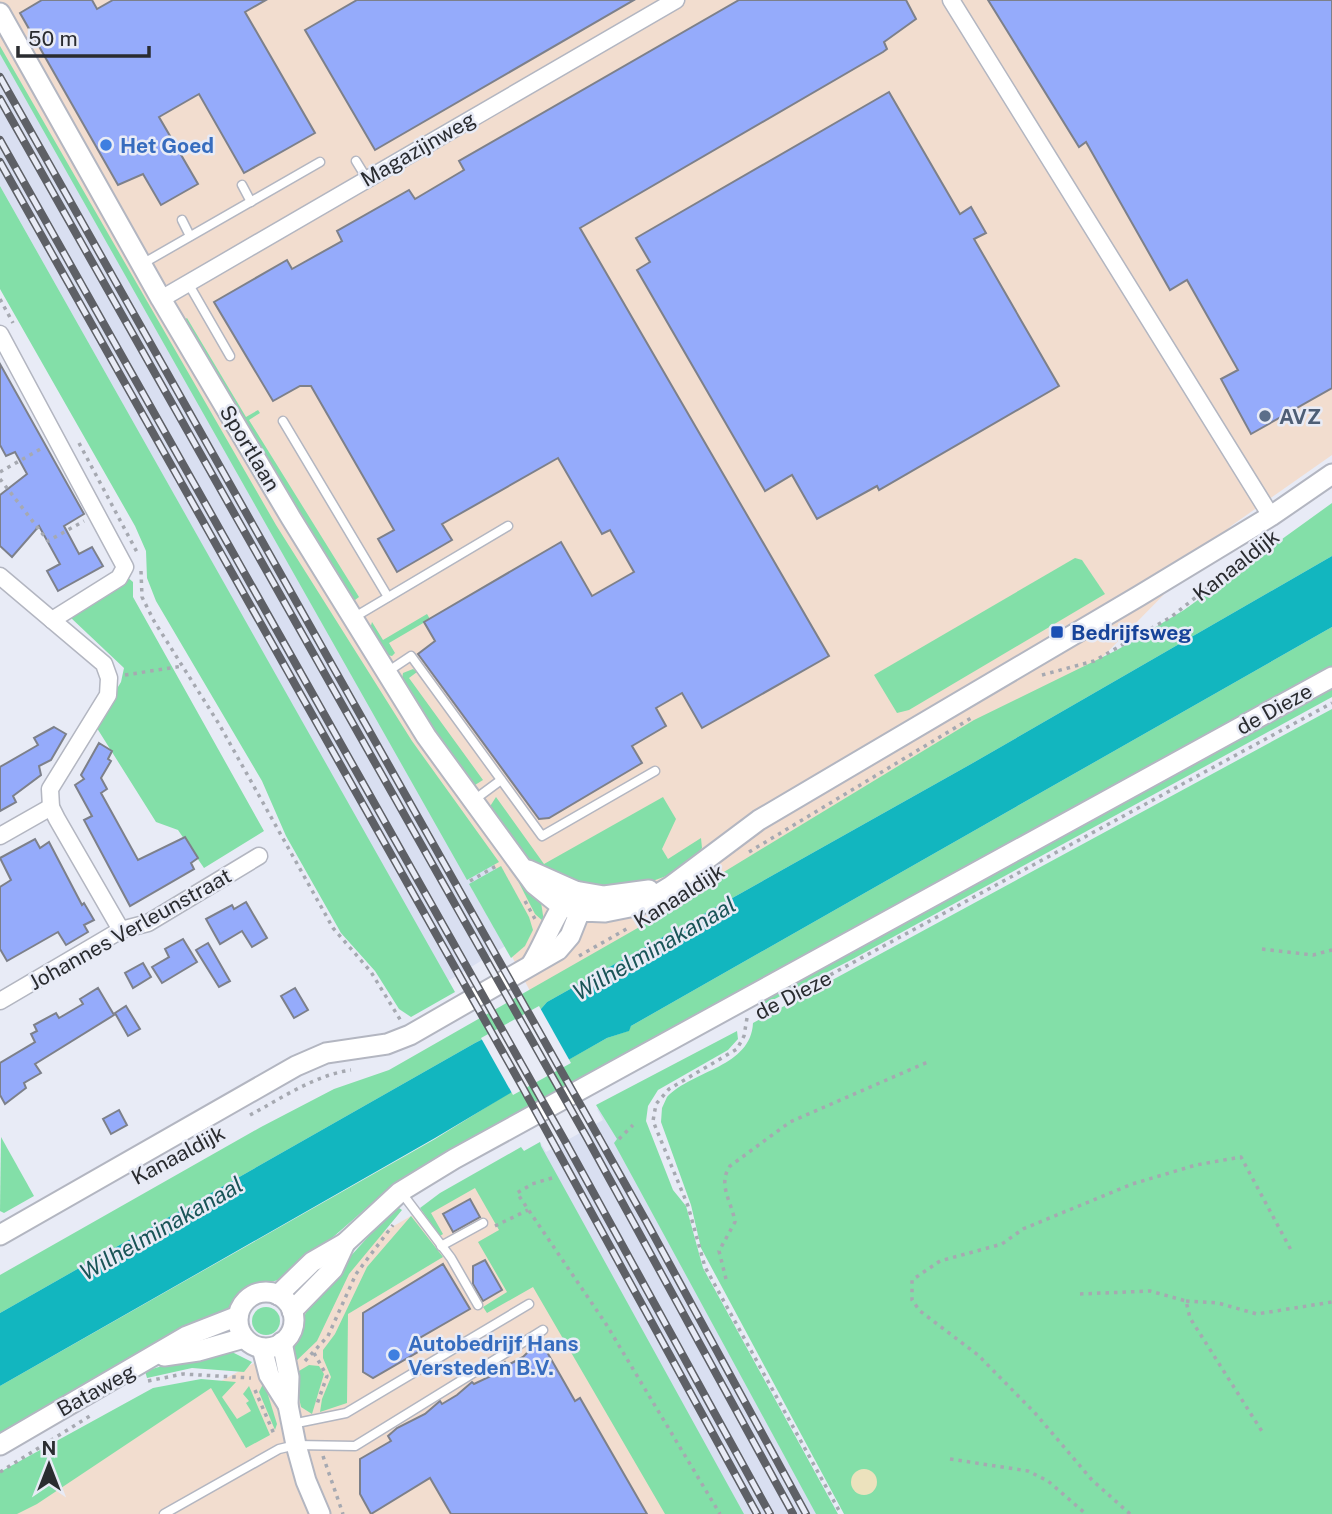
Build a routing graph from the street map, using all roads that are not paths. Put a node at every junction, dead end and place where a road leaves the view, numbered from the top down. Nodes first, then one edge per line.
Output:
1 (676, 0) edge
2 (951, 0) edge
3 (0, 13) edge
4 (356, 161) dead end
5 (320, 162) dead end
6 (367, 179) junction
7 (242, 185) dead end
8 (251, 202) junction
9 (182, 220) dead end
10 (190, 236) junction
11 (142, 264) junction
12 (188, 282) junction
13 (161, 299) junction
14 (0, 334) edge
15 (230, 356) dead end
16 (283, 421) dead end
17 (1332, 474) edge
18 (1271, 516) junction
19 (508, 526) dead end
20 (0, 576) edge
21 (388, 597) junction
22 (353, 618) junction
23 (52, 620) junction
24 (387, 672) junction
25 (1332, 677) edge
26 (655, 771) dead end
27 (501, 780) junction
28 (474, 800) junction
29 (51, 807) junction
30 (0, 836) edge
31 (259, 856) dead end
32 (524, 868) junction
33 (671, 886) junction
34 (575, 891) junction
35 (561, 905) junction
36 (580, 911) junction
37 (121, 930) junction
38 (528, 968) junction
39 (0, 1001) edge
40 (406, 1199) junction
41 (483, 1223) dead end
42 (0, 1235) edge
43 (345, 1243) junction
44 (441, 1246) junction
45 (278, 1295) junction
46 (529, 1304) dead end
47 (478, 1305) dead end
48 (292, 1311) junction
49 (238, 1316) junction
50 (542, 1330) dead end
51 (244, 1338) junction
52 (282, 1342) junction
53 (262, 1348) junction
54 (156, 1357) junction
55 (288, 1405) junction
56 (292, 1424) junction
57 (0, 1445) edge
58 (296, 1445) junction
59 (164, 1514) edge
60 (320, 1514) edge

1 - 6 street, Magazijnweg
2 - 18 street
3 - 11 street, Sportlaan
4 - 6 lane
5 - 8 lane
6 - 12 street, Magazijnweg
7 - 8 lane
8 - 10 lane
9 - 10 lane
10 - 11 lane
11 - 13 street, Sportlaan
12 - 13 street, Magazijnweg
12 - 15 lane
13 - 22 street, Sportlaan
14 - 23 street
16 - 21 lane
17 - 18 street, Kanaaldijk
18 - 33 street, Kanaaldijk
19 - 21 lane
20 - 23 street
21 - 22 lane
22 - 24 street, Sportlaan
23 - 29 street
24 - 27 lane
24 - 28 street, Sportlaan
25 - 40 street, de Dieze
26 - 27 lane
27 - 28 lane
28 - 32 street, Sportlaan
29 - 30 street
29 - 37 street
31 - 37 street, Johannes Verleunstraat
32 - 34 street, Sportlaan
32 - 35 street, Sportlaan
33 - 34 street, Kanaaldijk
33 - 36 street, Kanaaldijk
34 - 35 street, Kanaaldijk
34 - 36 street
35 - 36 street, Kanaaldijk
35 - 38 street, Kanaaldijk
36 - 38 street, Kanaaldijk
37 - 39 street, Johannes Verleunstraat
38 - 42 street, Kanaaldijk
40 - 43 street, de Dieze
40 - 44 lane
41 - 44 lane
43 - 45 street, de Dieze
43 - 48 street, de Dieze
44 - 47 lane
45 - 48 street
45 - 49 street
46 - 56 lane
48 - 52 street
49 - 51 street
49 - 54 street, Bataweg
50 - 58 lane
51 - 53 street
51 - 54 street, Bataweg
52 - 53 street
52 - 55 street
53 - 55 street
54 - 57 street, Bataweg
55 - 56 street
56 - 58 street
58 - 59 lane
58 - 60 street

